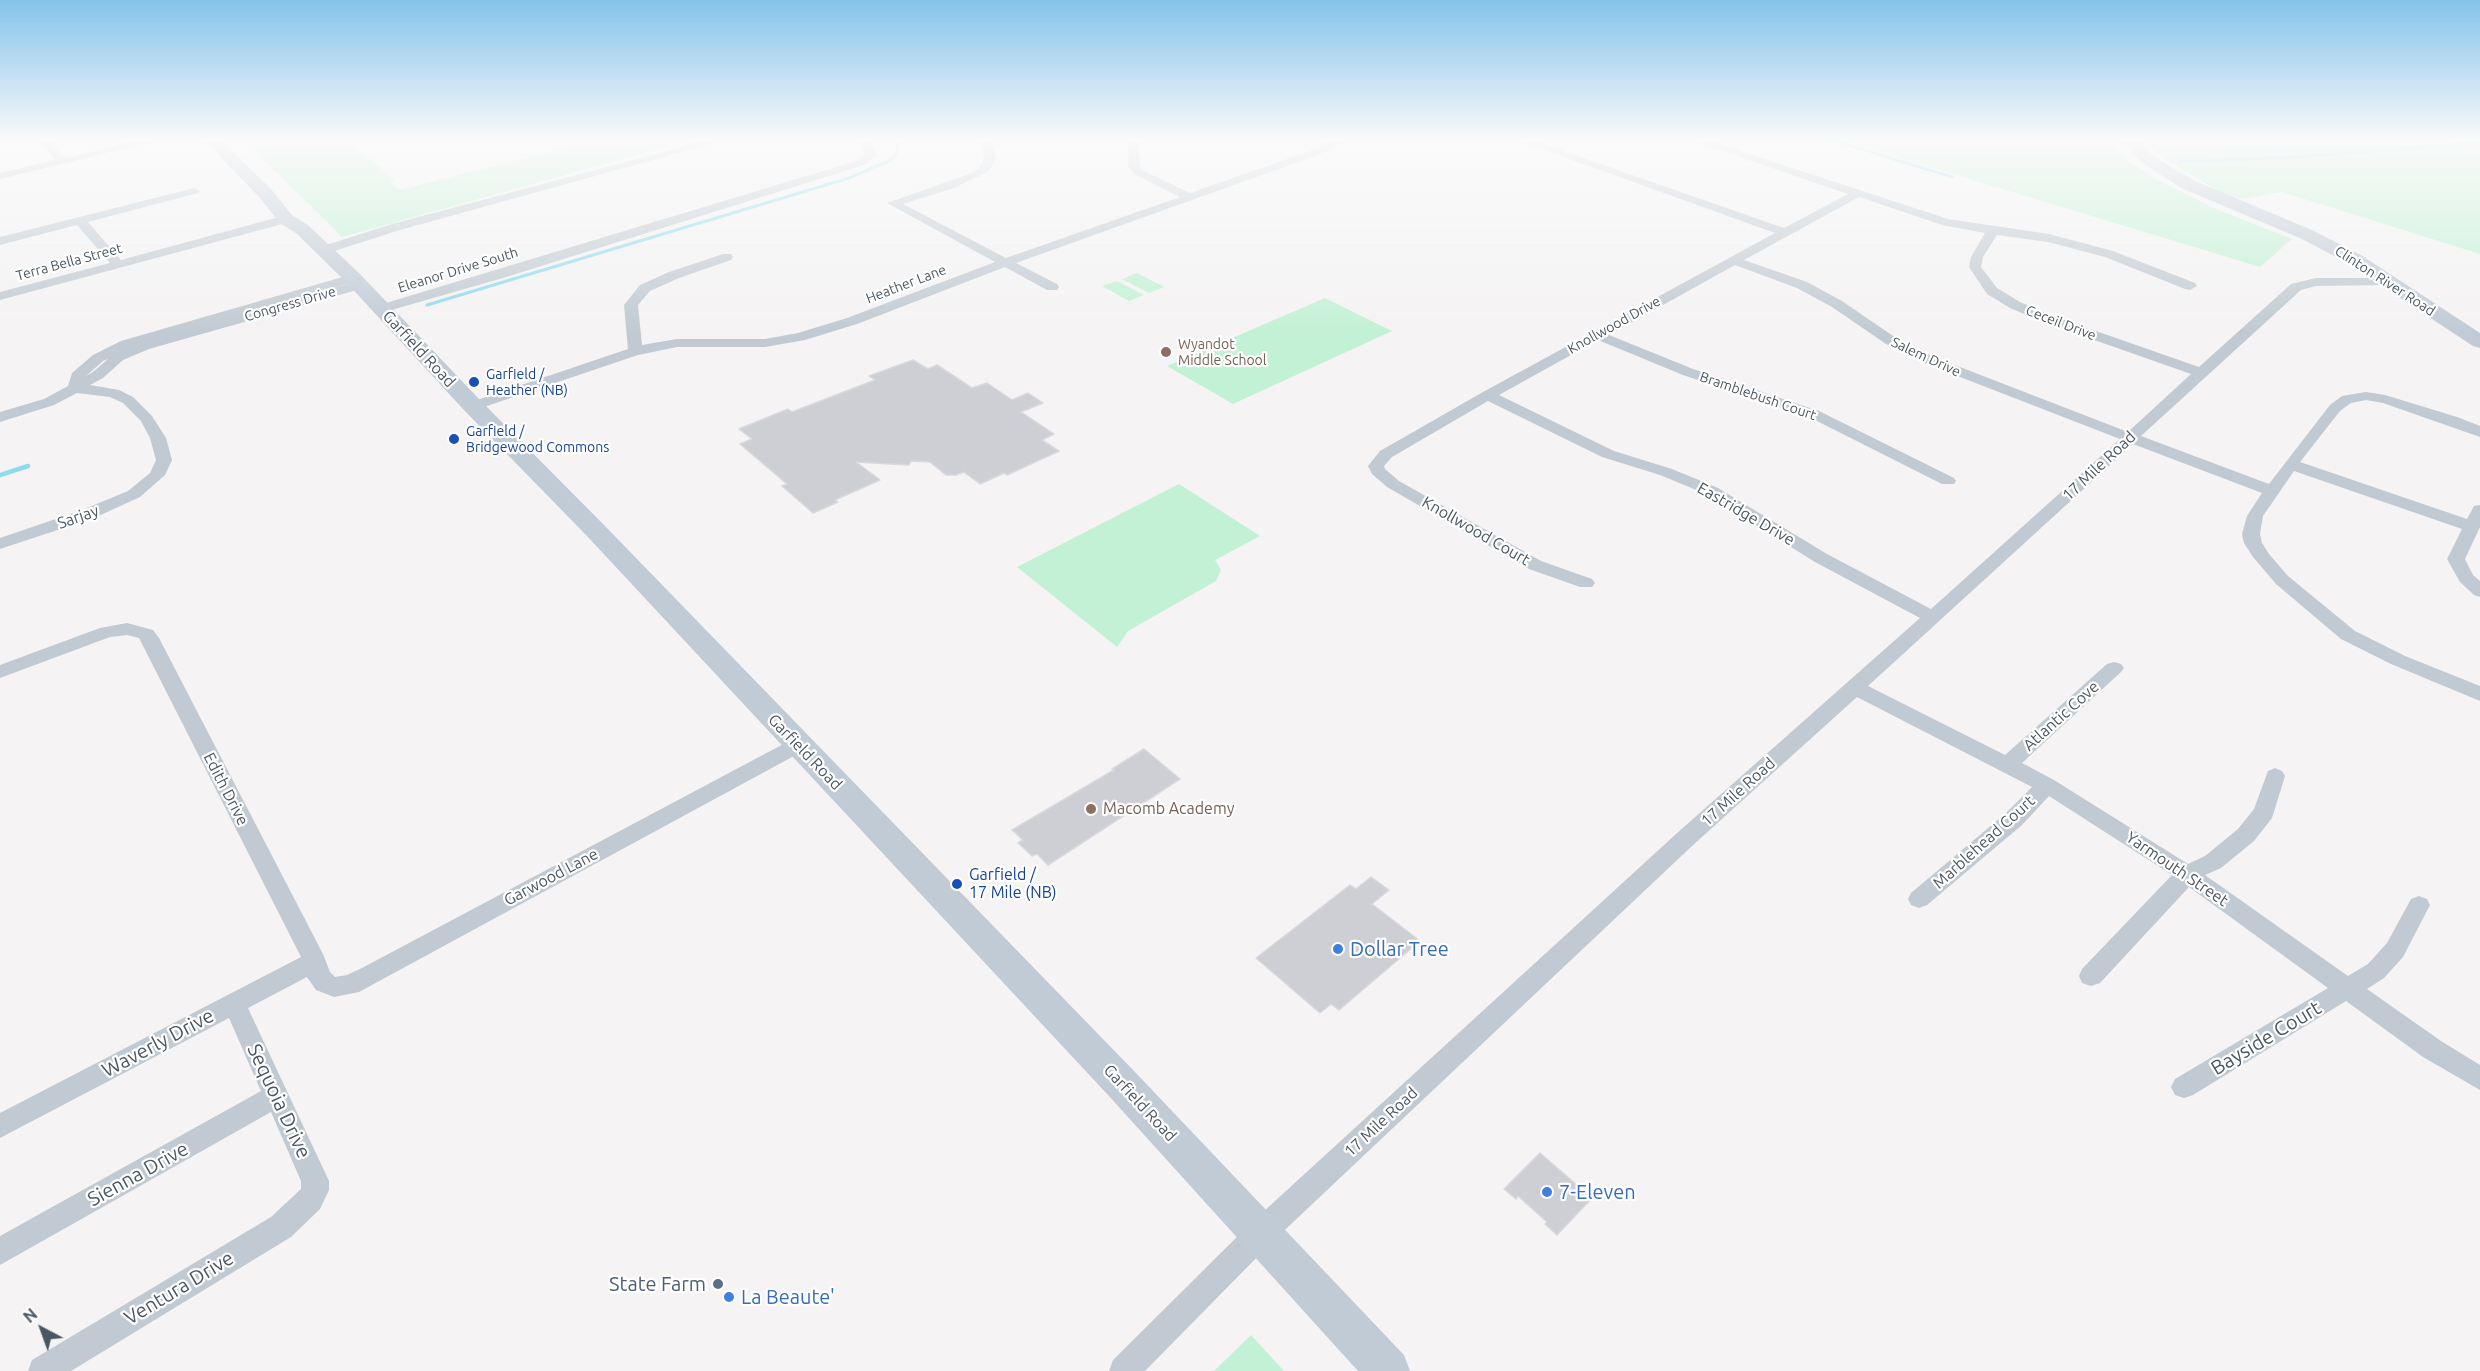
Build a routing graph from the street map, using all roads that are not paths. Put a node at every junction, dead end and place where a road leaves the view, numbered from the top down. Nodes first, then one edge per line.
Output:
1 (141, 205) edge
2 (275, 205) edge
3 (478, 205) edge
4 (724, 205) edge
5 (896, 205) edge
6 (1167, 205) edge
7 (1706, 205) edge
8 (1835, 205) edge
9 (1894, 205) edge
10 (2234, 205) edge
11 (286, 219) junction
12 (80, 221) junction
13 (1993, 231) junction
14 (1783, 232) junction
15 (0, 241) edge
16 (324, 250) junction
17 (727, 257) dead end
18 (1732, 260) junction
19 (1006, 262) junction
20 (118, 264) junction
21 (356, 281) junction
22 (2387, 281) junction
23 (2190, 286) dead end
24 (1052, 287) dead end
25 (0, 296) edge
26 (381, 309) junction
27 (1597, 335) junction
28 (2480, 342) edge
29 (635, 351) junction
30 (2199, 372) junction
31 (75, 388) junction
32 (1488, 395) junction
33 (473, 406) junction
34 (0, 417) edge
35 (2480, 432) edge
36 (2129, 438) junction
37 (2290, 464) junction
38 (1376, 466) joint
39 (1948, 481) dead end
40 (2273, 491) junction
41 (2480, 510) edge
42 (2471, 526) junction
43 (0, 544) edge
44 (1586, 583) dead end
45 (2480, 591) edge
46 (1932, 617) junction
47 (2114, 668) dead end
48 (0, 672) edge
49 (1856, 688) junction
50 (2480, 694) edge
51 (798, 745) junction
52 (2008, 764) junction
53 (2275, 776) dead end
54 (2047, 785) junction
55 (2187, 874) junction
56 (1919, 899) dead end
57 (2419, 905) dead end
58 (315, 961) junction
59 (2091, 976) dead end
60 (2348, 989) junction
61 (234, 1003) junction
62 (2480, 1079) edge
63 (2184, 1087) dead end
64 (276, 1096) junction
65 (0, 1126) edge
66 (310, 1200) joint
67 (1261, 1233) junction
68 (0, 1251) edge
69 (43, 1371) edge
70 (1124, 1371) edge
71 (1388, 1371) edge

1 - 12 street
2 - 11 main road, Garfield Road
3 - 16 street
4 - 26 street, Eleanor Drive South
5 - 19 street
6 - 19 street, Heather Lane
7 - 14 street
8 - 14 street, Knollwood Drive
9 - 13 street
10 - 22 main road, Clinton River Road
11 - 16 main road, Garfield Road
11 - 20 street, Terra Bella Street
12 - 15 street
12 - 20 street
13 - 23 street
13 - 30 street, Ceceil Drive
14 - 18 street, Knollwood Drive
16 - 21 main road, Garfield Road
17 - 29 street
18 - 27 street, Knollwood Drive
18 - 36 street, Salem Drive
19 - 24 street
19 - 29 street, Heather Lane
20 - 25 street, Terra Bella Street
21 - 26 main road, Garfield Road
21 - 31 street, Congress Drive
22 - 28 main road, Clinton River Road
22 - 30 street, 17 Mile Road
26 - 33 main road, Garfield Road
27 - 32 street, Knollwood Drive
27 - 39 street, Bramblebush Court
29 - 33 street, Heather Lane
30 - 36 street, 17 Mile Road
31 - 34 street, Congress Drive
31 - 43 street, Sarjay
32 - 38 street, Knollwood Drive
32 - 46 street, Eastridge Drive
33 - 51 main road, Garfield Road
35 - 37 street
36 - 40 street, Salem Drive
36 - 46 street, 17 Mile Road
37 - 40 street
37 - 42 street
38 - 44 street, Knollwood Court
40 - 50 street
41 - 42 street
42 - 45 street
46 - 49 street, 17 Mile Road
47 - 52 street, Atlantic Cove
48 - 58 street, Edith Drive
49 - 52 street, Yarmouth Street
49 - 67 street, 17 Mile Road
51 - 58 street, Garwood Lane
51 - 67 main road, Garfield Road
52 - 54 street, Yarmouth Street
53 - 55 street
54 - 55 street, Yarmouth Street
54 - 56 street, Marblehead Court
55 - 59 street
55 - 60 street, Yarmouth Street
57 - 60 street, Bayside Court
58 - 61 street, Waverly Drive
60 - 62 street, Yarmouth Street
60 - 63 street, Bayside Court
61 - 64 street, Sequoia Drive
61 - 65 street, Waverly Drive
64 - 66 street, Sequoia Drive
64 - 68 street, Sienna Drive
66 - 69 street, Ventura Drive
67 - 70 street, 17 Mile Road
67 - 71 main road, Garfield Road

